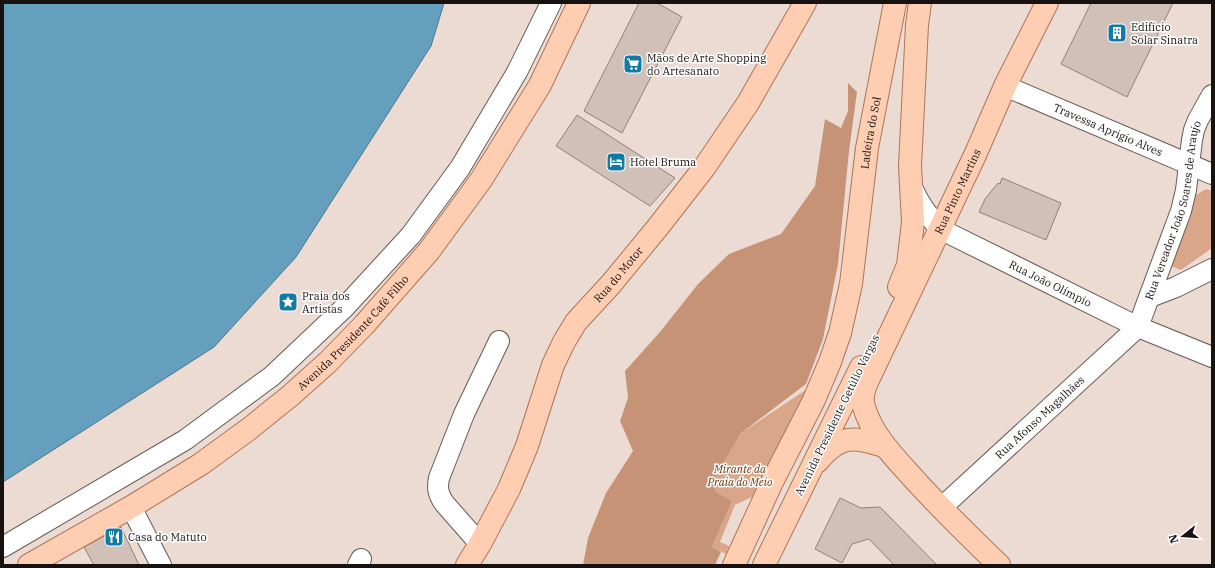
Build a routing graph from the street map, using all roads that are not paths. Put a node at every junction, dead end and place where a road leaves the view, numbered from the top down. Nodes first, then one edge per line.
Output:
1 (551, 3) edge
2 (579, 3) edge
3 (882, 3) edge
4 (895, 3) edge
5 (920, 3) edge
6 (1047, 3) edge
7 (805, 5) edge
8 (889, 29) junction
9 (1005, 86) junction
10 (1212, 95) edge
11 (1189, 165) junction
12 (1212, 174) edge
13 (910, 183) junction
14 (940, 229) junction
15 (1212, 269) edge
16 (1150, 297) junction
17 (1138, 327) junction
18 (498, 341) dead end
19 (1212, 357) edge
20 (884, 446) junction
21 (813, 465) junction
22 (131, 507) junction
23 (941, 508) junction
24 (480, 544) junction
25 (3, 547) edge
26 (28, 565) edge
27 (161, 565) edge
28 (467, 565) edge
29 (734, 565) edge
30 (764, 565) edge
31 (999, 565) edge

1 - 25 street
2 - 22 main road, Avenida Presidente Café Filho
3 - 8 main road
4 - 8 main road, Ladeira do Sol
5 - 13 main road
6 - 9 main road, Rua Pinto Martins
7 - 24 main road, Rua do Motor
8 - 29 main road, Ladeira do Sol
9 - 11 street, Travessa Aprigio Alves
9 - 14 main road, Rua Pinto Martins
10 - 11 street, Rua Vereador João Soares de Araujo
11 - 12 street, Travessa Aprigio Alves
11 - 16 street, Rua Vereador João Soares de Araujo
13 - 14 street, Rua João Olímpio
13 - 21 main road, Avenida Presidente Getúlio Vargas
14 - 17 street, Rua João Olímpio
14 - 20 main road, Rua Pinto Martins
15 - 16 street
16 - 17 street, Rua Vereador João Soares de Araujo
17 - 19 street, Rua João Olímpio
17 - 23 street, Rua Afonso Magalhães
18 - 24 street
20 - 21 main road
20 - 23 main road, Rua Pinto Martins
21 - 30 main road, Avenida Presidente Getúlio Vargas
22 - 26 main road, Avenida Presidente Café Filho
22 - 27 street
23 - 31 main road, Rua Pinto Martins
24 - 28 main road, Rua do Motor

